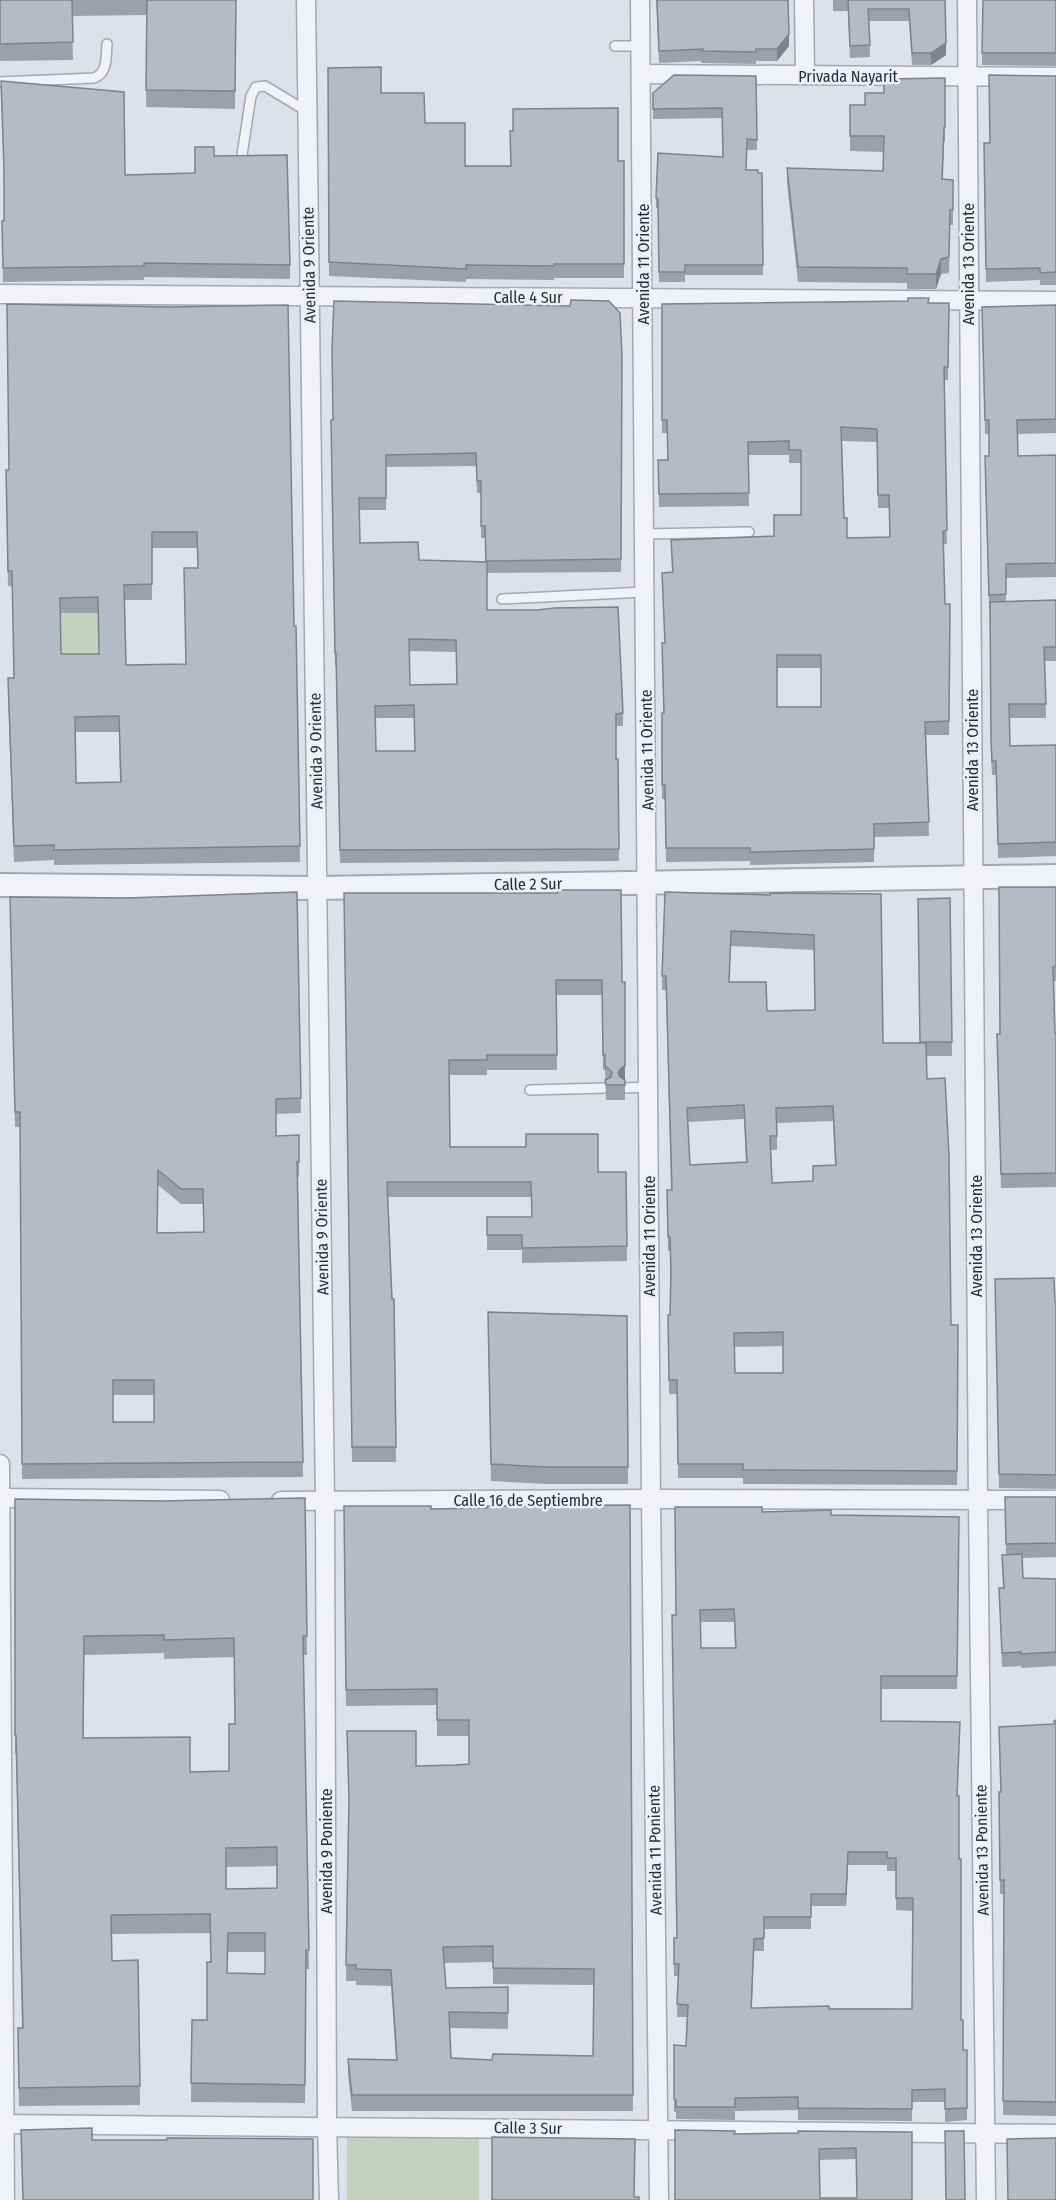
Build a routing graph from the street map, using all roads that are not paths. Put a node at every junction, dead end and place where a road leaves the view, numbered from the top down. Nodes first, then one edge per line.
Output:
1 (306, 0) edge
2 (640, 0) edge
3 (804, 0) edge
4 (967, 0) edge
5 (107, 44) dead end
6 (615, 46) dead end
7 (641, 46) junction
8 (641, 74) junction
9 (805, 75) junction
10 (967, 76) junction
11 (1056, 77) edge
12 (0, 82) edge
13 (308, 112) junction
14 (242, 155) edge
15 (0, 294) edge
16 (310, 296) junction
17 (643, 297) junction
18 (968, 300) junction
19 (1056, 301) edge
20 (749, 532) dead end
21 (645, 534) junction
22 (645, 592) junction
23 (502, 599) dead end
24 (1056, 876) edge
25 (973, 877) junction
26 (648, 882) junction
27 (0, 885) edge
28 (317, 888) junction
29 (648, 1087) junction
30 (605, 1088) edge
31 (625, 1088) edge
32 (530, 1090) dead end
33 (0, 1464) edge
34 (0, 1498) edge
35 (651, 1499) junction
36 (1056, 1500) edge
37 (232, 1501) edge
38 (267, 1501) edge
39 (978, 1501) junction
40 (326, 1502) junction
41 (3, 2124) edge
42 (327, 2126) junction
43 (659, 2130) junction
44 (985, 2133) junction
45 (1056, 2134) edge
46 (5, 2200) edge
47 (329, 2200) edge
48 (660, 2200) edge
49 (986, 2200) edge

1 - 13 street, Avenida 9 Oriente
2 - 7 street, Avenida 11 Oriente
3 - 9 street
4 - 10 street, Avenida 13 Oriente
5 - 12 lane
6 - 7 lane
7 - 8 street, Avenida 11 Oriente
8 - 9 street, Privada Nayarit
8 - 17 street, Avenida 11 Oriente
9 - 10 street, Privada Nayarit
10 - 11 street, Privada Nayarit
10 - 18 street, Avenida 13 Oriente
13 - 14 lane
13 - 16 street, Avenida 9 Oriente
15 - 16 street, Calle 4 Sur
16 - 17 street, Calle 4 Sur
16 - 28 street, Avenida 9 Oriente
17 - 18 street, Calle 4 Sur
17 - 21 street, Avenida 11 Oriente
18 - 19 street, Calle 4 Sur
18 - 25 street, Avenida 13 Oriente
20 - 21 lane
21 - 22 street, Avenida 11 Oriente
22 - 23 lane
22 - 26 street, Avenida 11 Oriente
24 - 25 street, Calle 2 Sur
25 - 26 street, Calle 2 Sur
25 - 39 street, Avenida 13 Oriente
26 - 28 street, Calle 2 Sur
26 - 29 street, Avenida 11 Oriente
27 - 28 street, Calle 2 Sur
28 - 40 street, Avenida 9 Oriente
29 - 31 lane
29 - 35 street, Avenida 11 Oriente
30 - 32 lane
33 - 34 street
34 - 37 street
34 - 41 street
35 - 39 street, Calle 16 de Septiembre
35 - 40 street, Calle 16 de Septiembre
35 - 43 street, Avenida 11 Poniente
36 - 39 street, Calle 16 de Septiembre
38 - 40 street, Calle 16 de Septiembre
39 - 44 street, Avenida 13 Poniente
40 - 42 street, Avenida 9 Poniente
41 - 42 street, Calle 3 Sur
41 - 46 street
42 - 43 street, Calle 3 Sur
42 - 47 street, Avenida 9 Poniente
43 - 44 street, Calle 3 Sur
43 - 48 street, Avenida 11 Poniente
44 - 45 street, Calle 3 Sur
44 - 49 street, Avenida 13 Poniente

